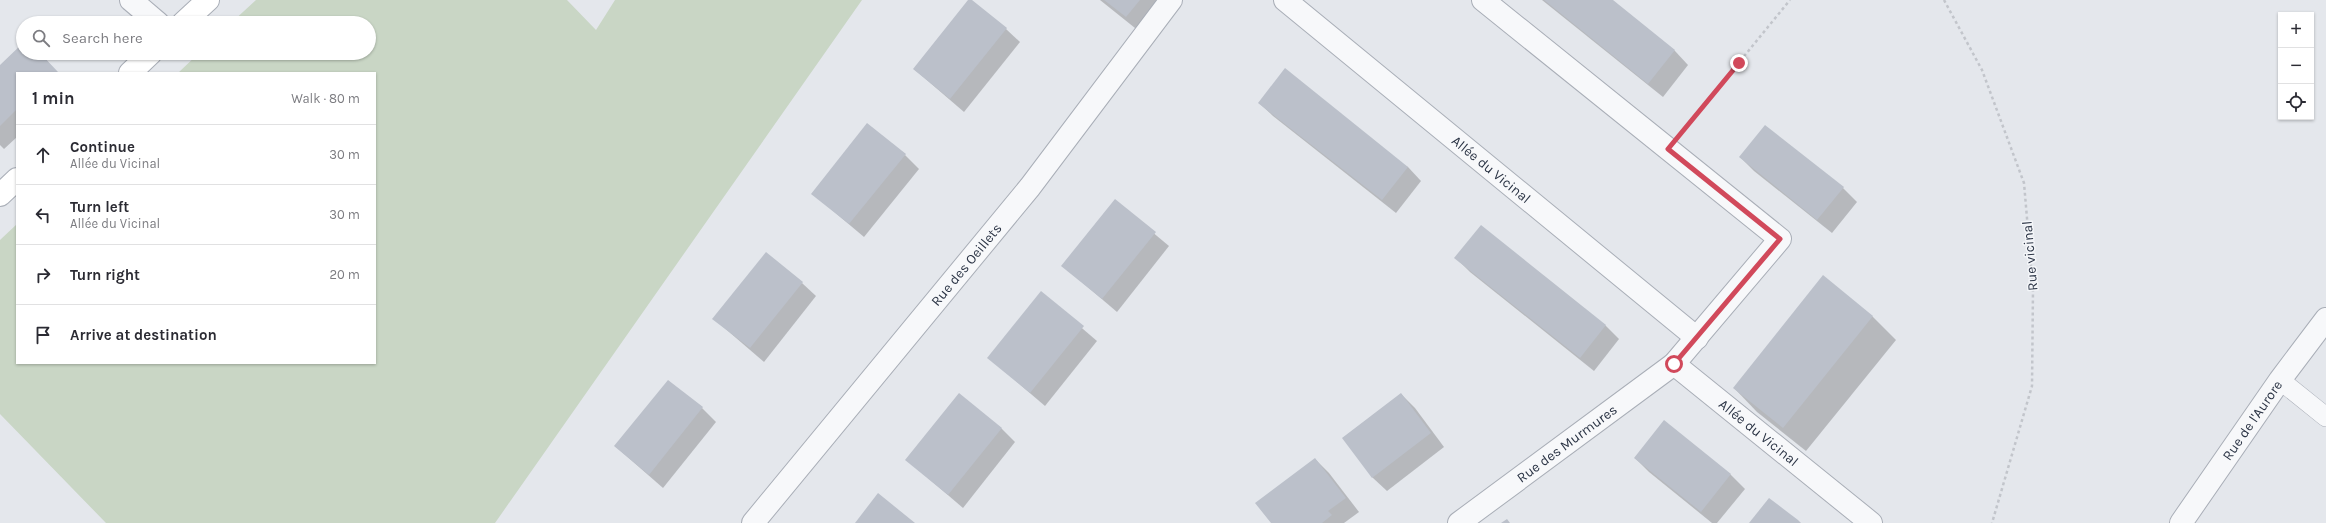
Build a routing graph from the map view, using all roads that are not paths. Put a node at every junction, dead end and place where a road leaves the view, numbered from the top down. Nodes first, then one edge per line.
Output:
1 (131, 0) edge
2 (208, 0) edge
3 (1171, 0) edge
4 (1285, 0) edge
5 (1483, 0) edge
6 (150, 16) edge
7 (191, 16) edge
8 (144, 60) edge
9 (131, 72) edge
10 (16, 180) edge
11 (0, 195) edge
12 (2326, 319) edge
13 (1697, 338) junction
14 (1674, 364) junction
15 (2280, 380) junction
16 (2326, 417) edge
17 (753, 523) edge
18 (1459, 523) edge
19 (1871, 523) edge
20 (2181, 523) edge

1 - 6 street
2 - 7 main road
3 - 17 street, Rue des Oeillets
4 - 13 street, Allée du Vicinal
5 - 13 street
8 - 9 main road
10 - 11 main road
12 - 15 street, Rue de l'Aurore
13 - 14 street
14 - 18 street, Rue des Murmures
14 - 19 street, Allée du Vicinal
15 - 16 lane
15 - 20 street, Rue de l'Aurore

